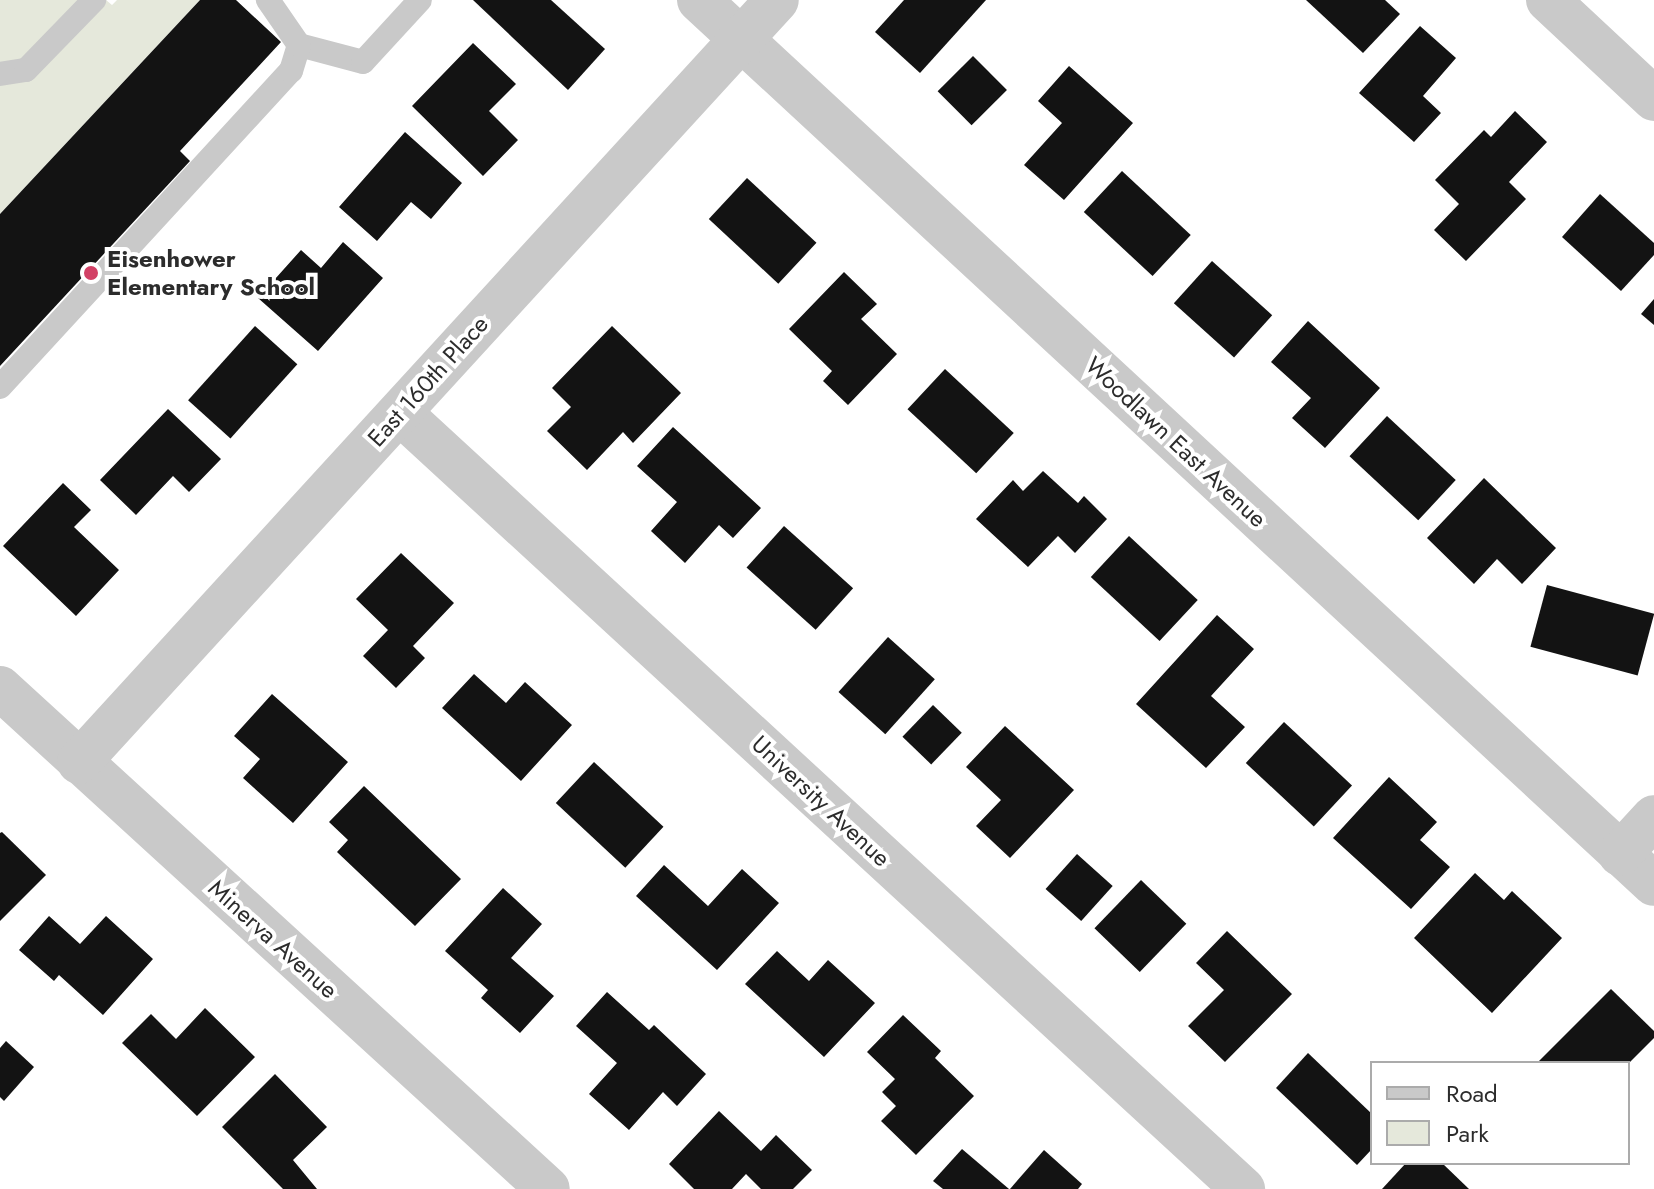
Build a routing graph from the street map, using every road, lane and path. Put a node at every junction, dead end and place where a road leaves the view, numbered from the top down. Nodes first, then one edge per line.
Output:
1 (94, 0) edge
2 (268, 0) edge
3 (699, 0) edge
4 (777, 0) edge
5 (1548, 0) edge
6 (413, 3) edge
7 (741, 39) junction
8 (299, 45) junction
9 (0, 74) edge
10 (1654, 99) edge
11 (0, 387) edge
12 (400, 413) junction
13 (0, 688) edge
14 (79, 762) junction
15 (1654, 817) edge
16 (1620, 854) junction
17 (1654, 884) edge
18 (548, 1189) edge
19 (1243, 1189) edge

1 - 9 lane
2 - 8 lane
3 - 7 street, Woodlawn East Avenue
4 - 7 street, East 160th Place
5 - 10 street
6 - 8 lane
7 - 12 street, East 160th Place
7 - 16 street, Woodlawn East Avenue
8 - 11 lane
12 - 14 street, East 160th Place
12 - 19 street, University Avenue
13 - 14 street, Minerva Avenue
14 - 18 street, Minerva Avenue
15 - 16 street
16 - 17 street, Woodlawn East Avenue

